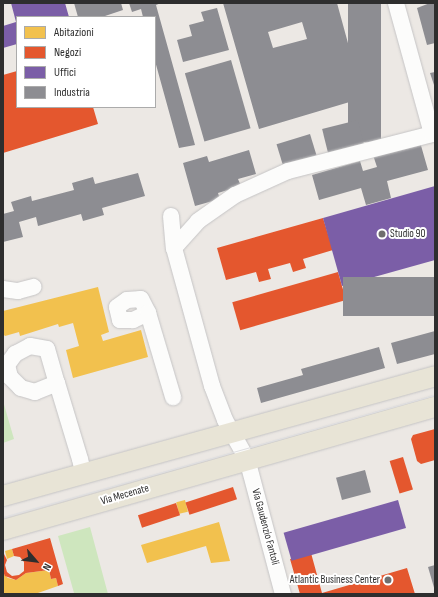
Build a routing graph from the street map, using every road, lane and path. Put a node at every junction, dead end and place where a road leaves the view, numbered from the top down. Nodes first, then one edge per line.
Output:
1 (396, 3) edge
2 (171, 216) dead end
3 (174, 248) junction
4 (33, 287) dead end
5 (3, 289) edge
6 (148, 313) dead end
7 (5, 359) edge
8 (435, 376) edge
9 (57, 383) junction
10 (173, 397) dead end
11 (435, 406) edge
12 (231, 431) junction
13 (247, 460) junction
14 (83, 472) junction
15 (3, 496) edge
16 (3, 530) edge
17 (283, 594) edge

1 - 3 street
2 - 3 street
3 - 12 street
4 - 5 street
6 - 10 street
7 - 9 street
7 - 9 street
8 - 12 main road
9 - 14 street
11 - 13 main road, Via Mecenate
12 - 13 street
12 - 14 main road
13 - 16 main road, Via Mecenate
13 - 17 street, Via Gaudenzio Fantoli
14 - 15 main road

